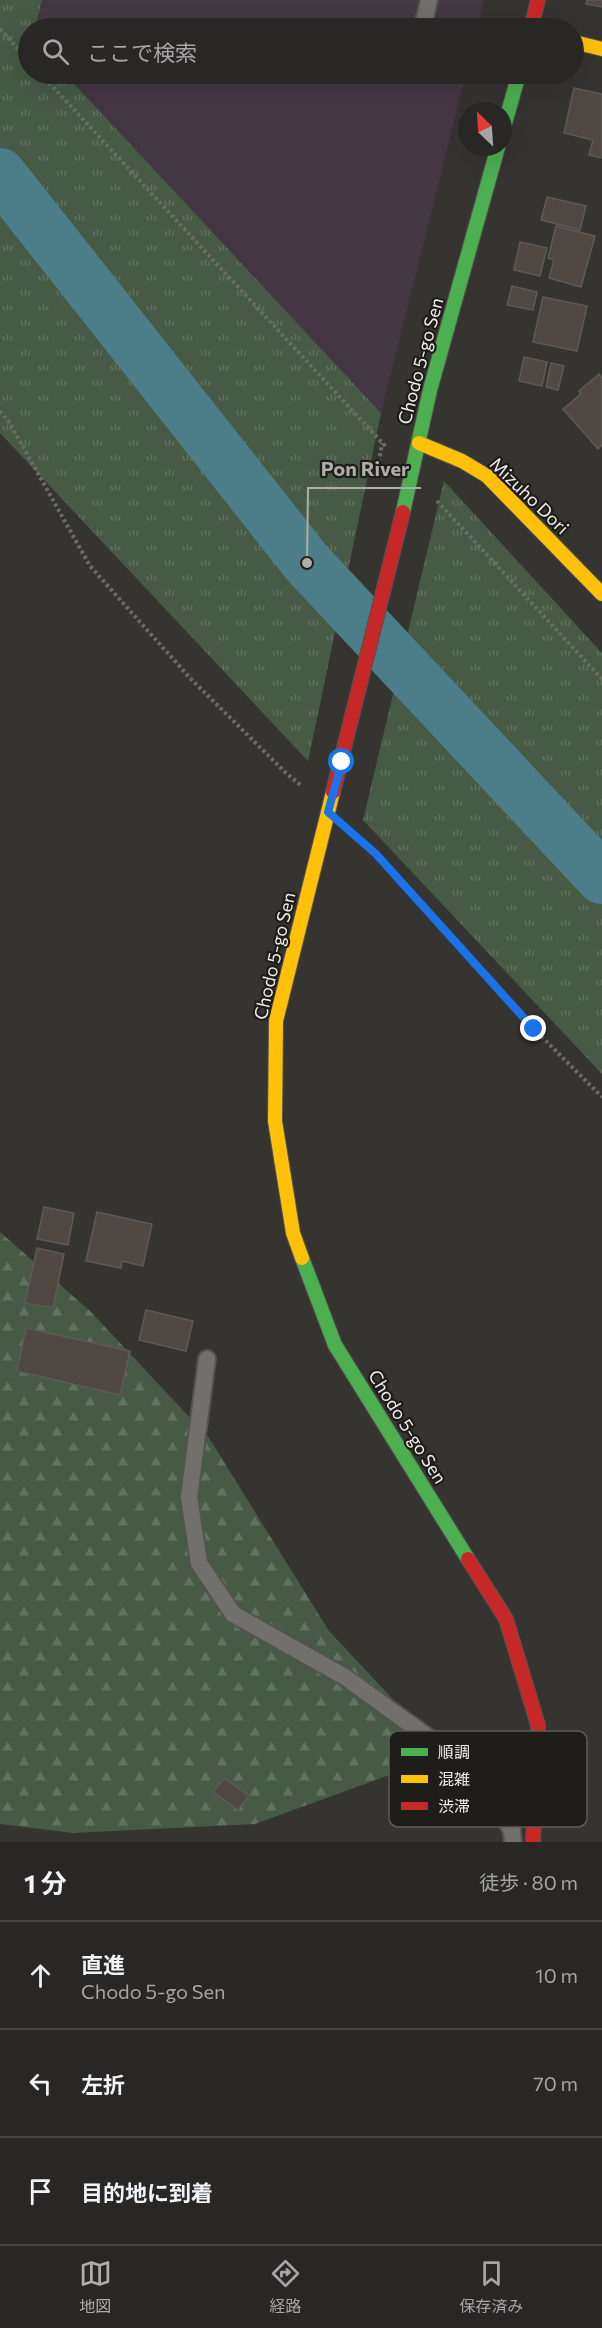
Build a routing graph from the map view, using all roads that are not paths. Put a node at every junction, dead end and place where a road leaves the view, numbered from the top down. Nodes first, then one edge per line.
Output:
1 (429, 0) edge
2 (538, 0) edge
3 (425, 18) edge
4 (534, 18) edge
5 (584, 45) edge
6 (602, 49) edge
7 (516, 84) edge
8 (511, 102) edge
9 (495, 156) edge
10 (419, 443) junction
11 (602, 594) edge
12 (207, 1359) dead end
13 (420, 1731) edge
14 (538, 1731) edge
15 (510, 1827) edge
16 (534, 1827) edge
17 (513, 1842) edge
18 (533, 1842) edge

1 - 3 lane
2 - 4 street
5 - 6 street
7 - 8 street
9 - 10 street, Chodo 5-go Sen
10 - 11 street, Mizuho Dori
10 - 14 street, Chodo 5-go Sen
12 - 13 lane
15 - 17 lane
16 - 18 street, Chodo 5-go Sen

